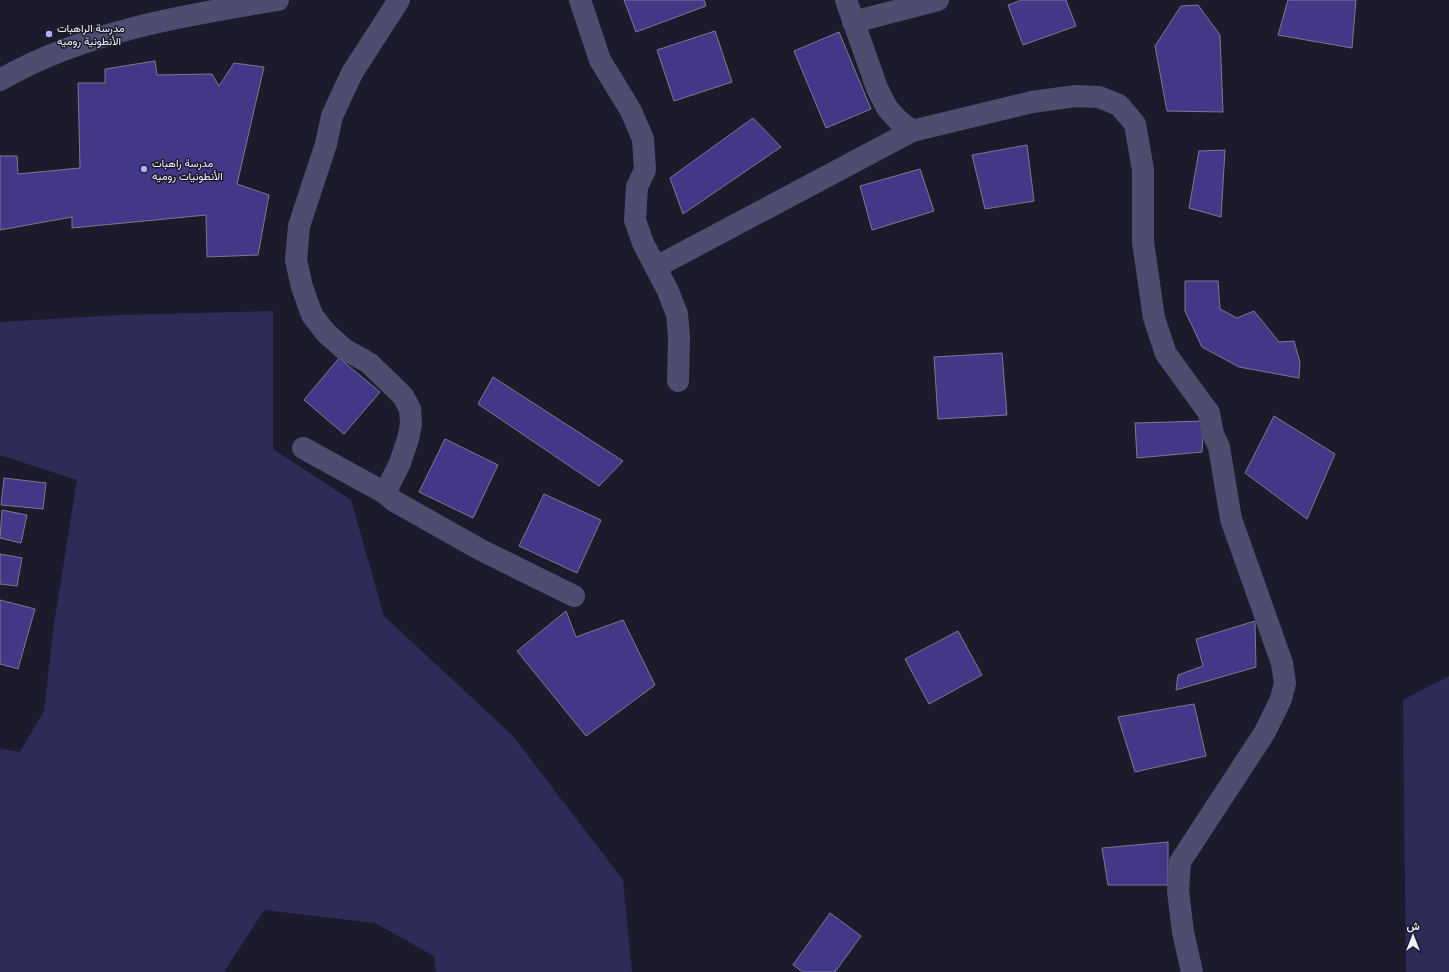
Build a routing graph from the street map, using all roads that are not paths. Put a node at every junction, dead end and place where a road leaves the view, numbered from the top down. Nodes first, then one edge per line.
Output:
1 (278, 0) edge
2 (399, 0) edge
3 (580, 0) edge
4 (846, 0) edge
5 (938, 0) edge
6 (853, 22) junction
7 (0, 80) edge
8 (912, 131) junction
9 (656, 267) junction
10 (678, 381) dead end
11 (303, 448) dead end
12 (384, 493) junction
13 (574, 596) dead end
14 (1192, 972) edge

1 - 7 street
2 - 12 street
3 - 9 street
4 - 6 street
5 - 6 street
6 - 8 street
8 - 9 street
8 - 14 street
9 - 10 street
11 - 12 street
12 - 13 street

